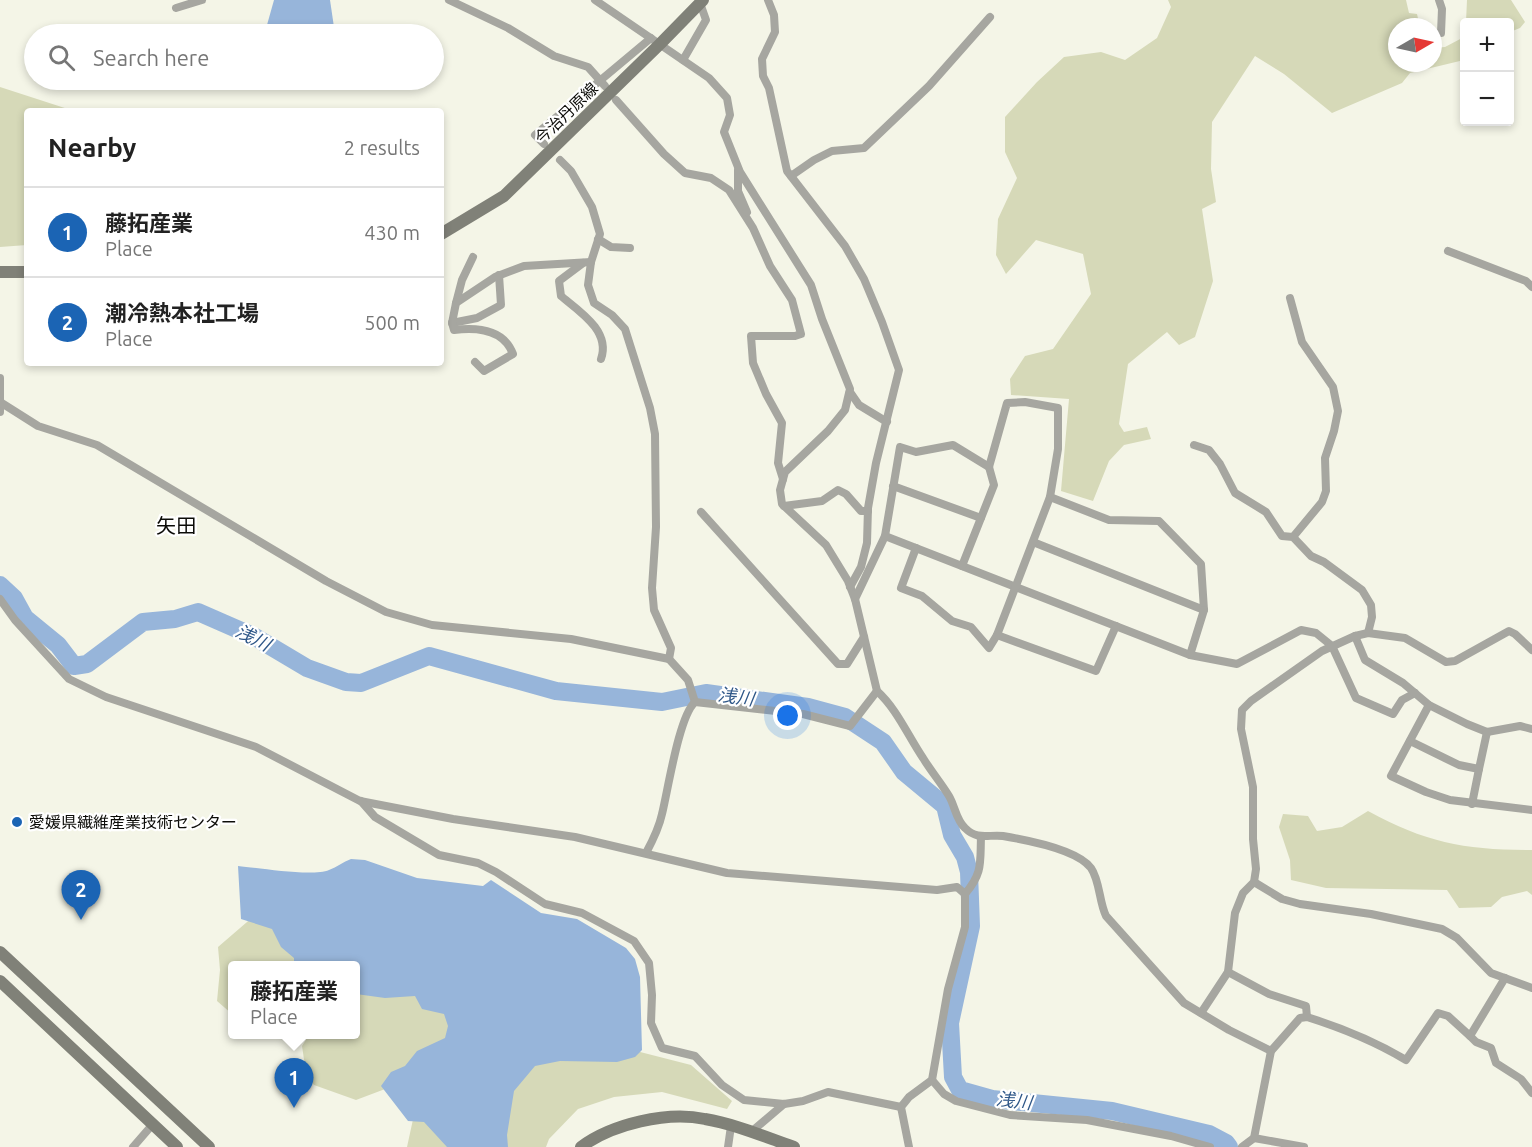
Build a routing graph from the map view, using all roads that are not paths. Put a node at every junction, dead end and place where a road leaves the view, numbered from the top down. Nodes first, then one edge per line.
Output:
1 (202, 0) edge
2 (449, 0) edge
3 (595, 0) edge
4 (768, 0) edge
5 (1439, 0) edge
6 (701, 2) edge
7 (176, 8) dead end
8 (990, 17) dead end
9 (1442, 18) edge
10 (656, 41) junction
11 (683, 60) junction
12 (602, 83) junction
13 (616, 100) dead end
14 (544, 144) dead end
15 (560, 160) dead end
16 (738, 167) junction
17 (791, 176) junction
18 (753, 228) junction
19 (444, 232) edge
20 (598, 239) junction
21 (630, 248) dead end
22 (1448, 251) dead end
23 (473, 257) dead end
24 (587, 262) junction
25 (0, 272) edge
26 (24, 272) edge
27 (499, 275) junction
28 (1532, 287) edge
29 (1290, 298) dead end
30 (456, 303) junction
31 (452, 323) junction
32 (601, 359) dead end
33 (475, 362) dead end
34 (0, 378) edge
35 (849, 392) junction
36 (0, 402) edge
37 (0, 412) edge
38 (887, 422) junction
39 (1194, 445) dead end
40 (989, 467) junction
41 (783, 480) junction
42 (893, 486) junction
43 (1050, 497) junction
44 (784, 506) junction
45 (868, 511) junction
46 (701, 512) dead end
47 (981, 518) junction
48 (885, 536) junction
49 (1293, 537) junction
50 (1033, 542) junction
51 (916, 548) junction
52 (962, 566) junction
53 (850, 587) junction
54 (1016, 587) junction
55 (0, 599) edge
56 (855, 599) junction
57 (1204, 610) junction
58 (1116, 626) junction
59 (1368, 633) junction
60 (997, 635) junction
61 (1355, 636) junction
62 (864, 637) junction
63 (1332, 646) junction
64 (1532, 650) edge
65 (1190, 655) junction
66 (669, 659) junction
67 (877, 690) junction
68 (1415, 693) junction
69 (695, 702) junction
70 (1429, 705) junction
71 (1532, 729) edge
72 (1487, 732) junction
73 (1410, 741) junction
74 (1479, 769) junction
75 (360, 801) junction
76 (1473, 804) junction
77 (1532, 810) edge
78 (981, 837) junction
79 (646, 853) junction
80 (1254, 882) junction
81 (965, 894) junction
82 (0, 952) edge
83 (1228, 972) junction
84 (1505, 978) junction
85 (0, 981) edge
86 (1532, 988) edge
87 (1201, 1013) junction
88 (1307, 1017) junction
89 (1470, 1036) junction
90 (1271, 1051) junction
91 (932, 1080) junction
92 (1532, 1093) edge
93 (784, 1104) junction
94 (901, 1107) junction
95 (153, 1124) junction
96 (731, 1126) junction
97 (751, 1132) junction
98 (1254, 1138) junction
99 (133, 1147) edge
100 (177, 1147) edge
101 (208, 1147) edge
102 (581, 1147) edge
103 (728, 1147) edge
104 (794, 1147) edge
105 (909, 1147) edge
106 (1210, 1147) edge
107 (1242, 1147) edge
108 (1304, 1147) edge

1 - 7 street
2 - 12 street
3 - 10 street
4 - 17 street
5 - 9 street
6 - 10 street, 今治丹原線
6 - 11 street
8 - 17 street
10 - 11 street
10 - 12 street
10 - 19 street, 今治丹原線
11 - 16 street
12 - 14 street
13 - 18 street
15 - 20 street
16 - 18 street
16 - 35 street
17 - 38 street
18 - 41 street
20 - 21 street
20 - 24 street
22 - 28 street
23 - 30 street
24 - 27 street
24 - 32 street
24 - 66 street
25 - 26 street
27 - 30 street
27 - 31 street
29 - 49 street
30 - 31 street
31 - 33 street
34 - 36 street
35 - 38 street
35 - 41 street
36 - 37 street
36 - 66 street
38 - 45 street
39 - 49 street
40 - 42 street
40 - 43 street
40 - 47 street
41 - 44 street
42 - 47 street
42 - 48 street
43 - 50 street
43 - 57 street
44 - 45 street
44 - 53 street
45 - 53 street
46 - 62 street
47 - 52 street
48 - 51 street
48 - 56 street
49 - 59 street
50 - 54 street
50 - 57 street
51 - 52 street
51 - 60 street
52 - 54 street
53 - 56 street
54 - 58 street
54 - 60 street
55 - 75 street
56 - 62 street
57 - 65 street
58 - 60 street
58 - 65 street
59 - 61 street
59 - 64 street
61 - 63 street
61 - 68 street
62 - 67 street
63 - 65 street
63 - 68 street
63 - 80 street
66 - 69 street
67 - 69 street
67 - 78 street
68 - 70 street
69 - 79 street
70 - 72 street
70 - 73 street
71 - 72 street
72 - 74 street
73 - 74 street
73 - 76 street
74 - 76 street
75 - 79 street
75 - 93 street
76 - 77 street
78 - 81 street
78 - 87 street
79 - 81 street
80 - 83 street
80 - 84 street
81 - 91 street
82 - 101 street
83 - 87 street
83 - 88 street
84 - 86 street
84 - 89 street
85 - 95 street
87 - 90 street
88 - 89 street
88 - 90 street
89 - 92 street
90 - 98 street
91 - 94 street
91 - 106 street
93 - 94 street
93 - 97 street
94 - 105 street
95 - 99 street
95 - 100 street
96 - 97 street
96 - 102 street
96 - 103 street
97 - 104 street
98 - 107 street
98 - 108 street

